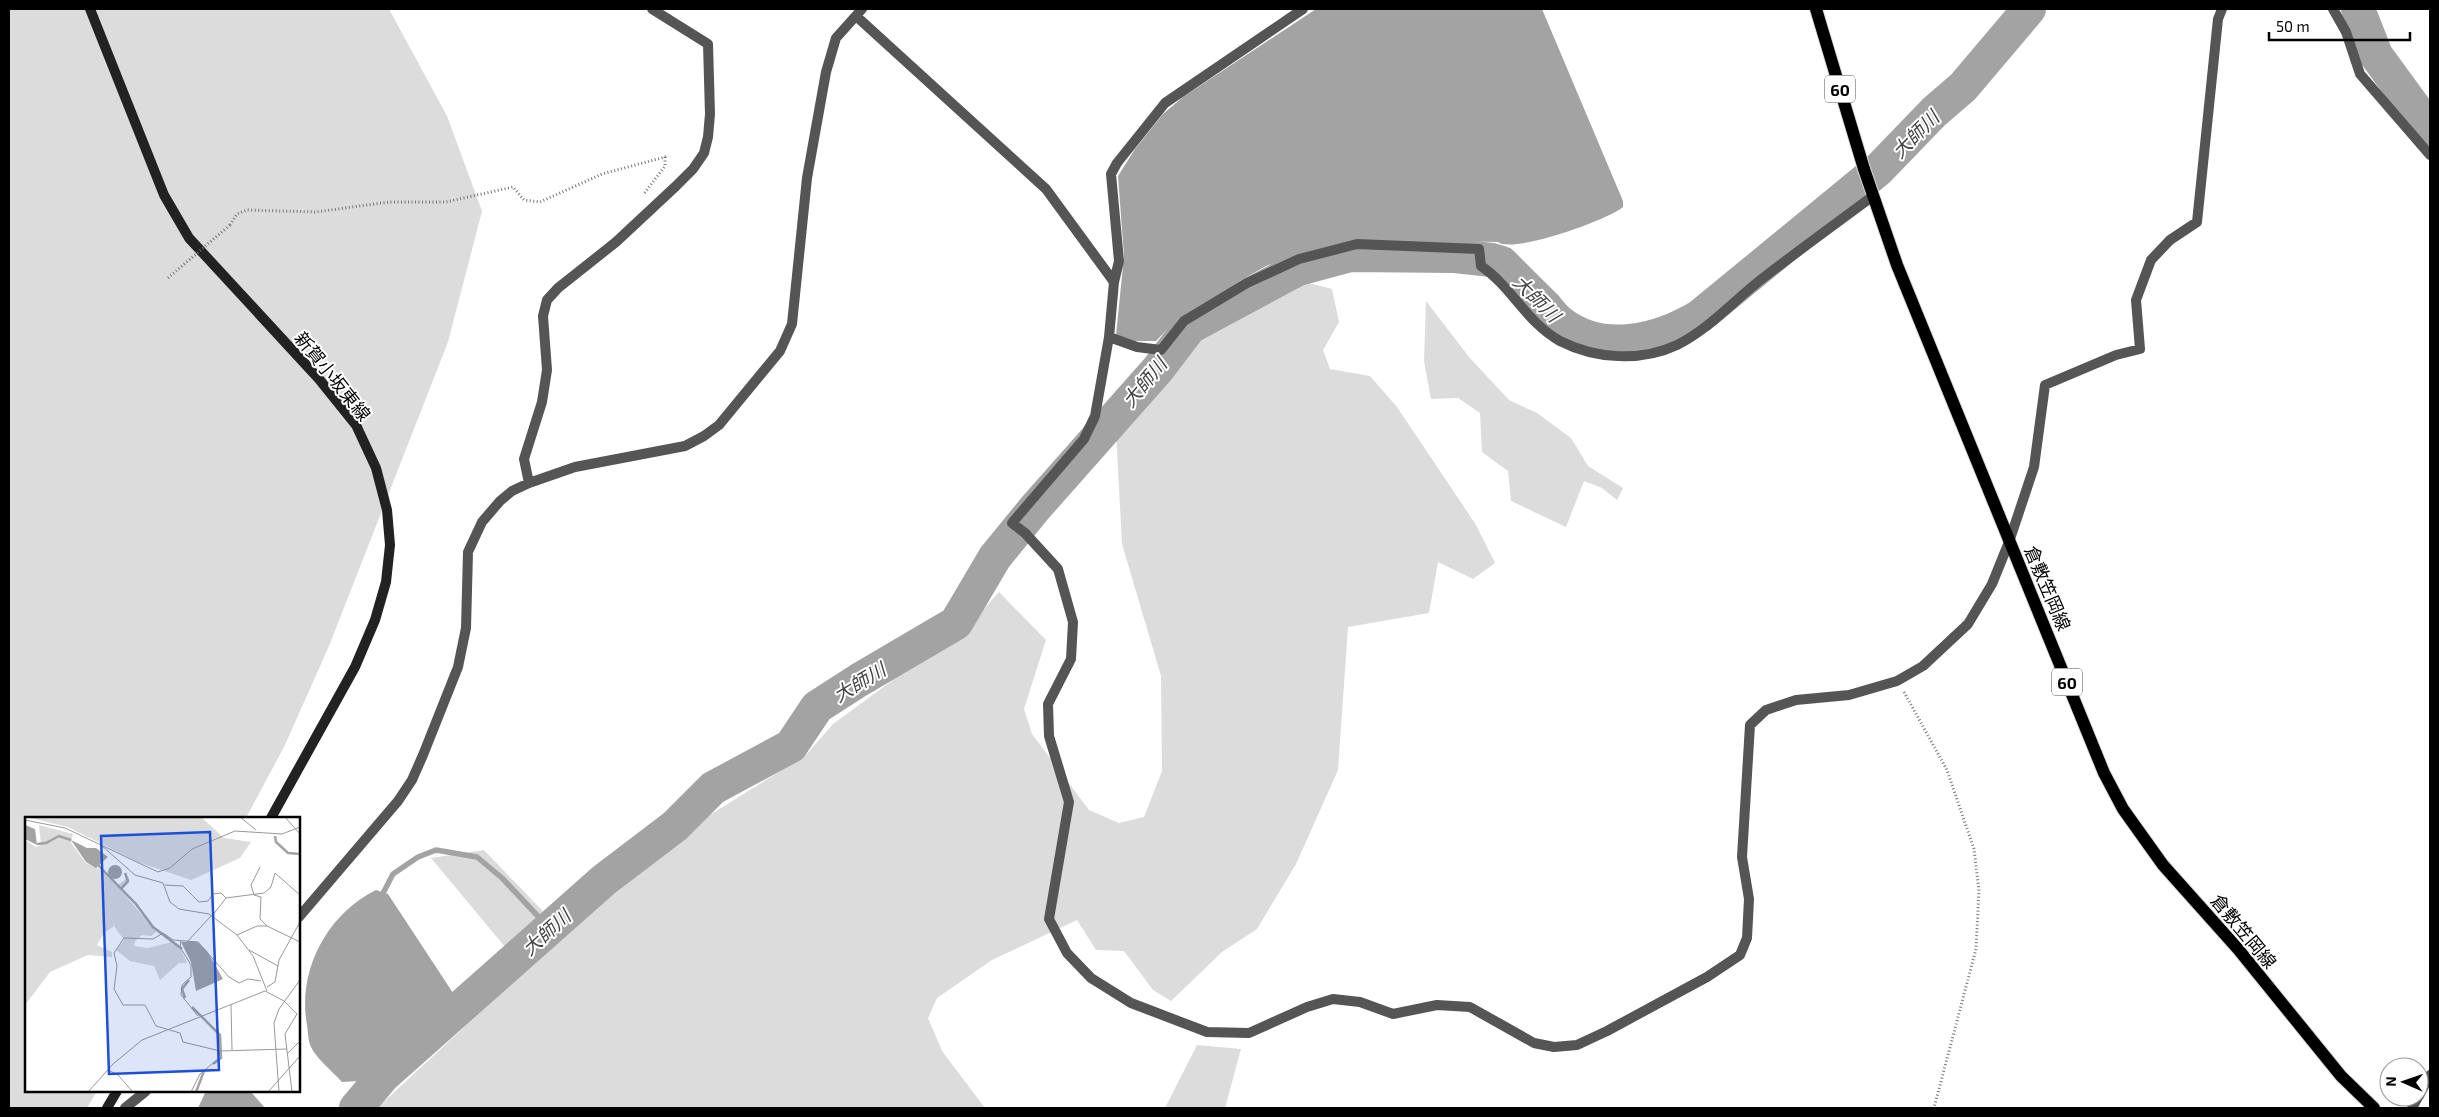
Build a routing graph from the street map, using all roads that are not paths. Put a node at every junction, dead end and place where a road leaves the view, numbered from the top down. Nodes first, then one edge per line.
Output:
1 (90, 9) edge
2 (652, 9) edge
3 (1303, 9) edge
4 (1816, 9) edge
5 (2222, 9) edge
6 (2332, 9) edge
7 (859, 11) edge
8 (2430, 155) edge
9 (1872, 193) junction
10 (1114, 282) junction
11 (1109, 337) junction
12 (529, 483) junction
13 (2010, 542) junction
14 (272, 817) edge
15 (300, 916) edge
16 (116, 1092) edge
17 (145, 1092) edge
18 (107, 1108) edge
19 (125, 1108) edge
20 (2374, 1108) edge

1 - 14 main road, 新賀小坂東線
2 - 12 street
3 - 10 street
4 - 9 main road, 倉敷笠岡線 / 60
5 - 13 street
6 - 8 street
7 - 10 street
7 - 12 street
9 - 11 street
9 - 13 main road, 倉敷笠岡線 / 60
10 - 11 street
11 - 13 street
12 - 15 street
13 - 20 main road, 倉敷笠岡線 / 60
16 - 18 main road
17 - 19 street

